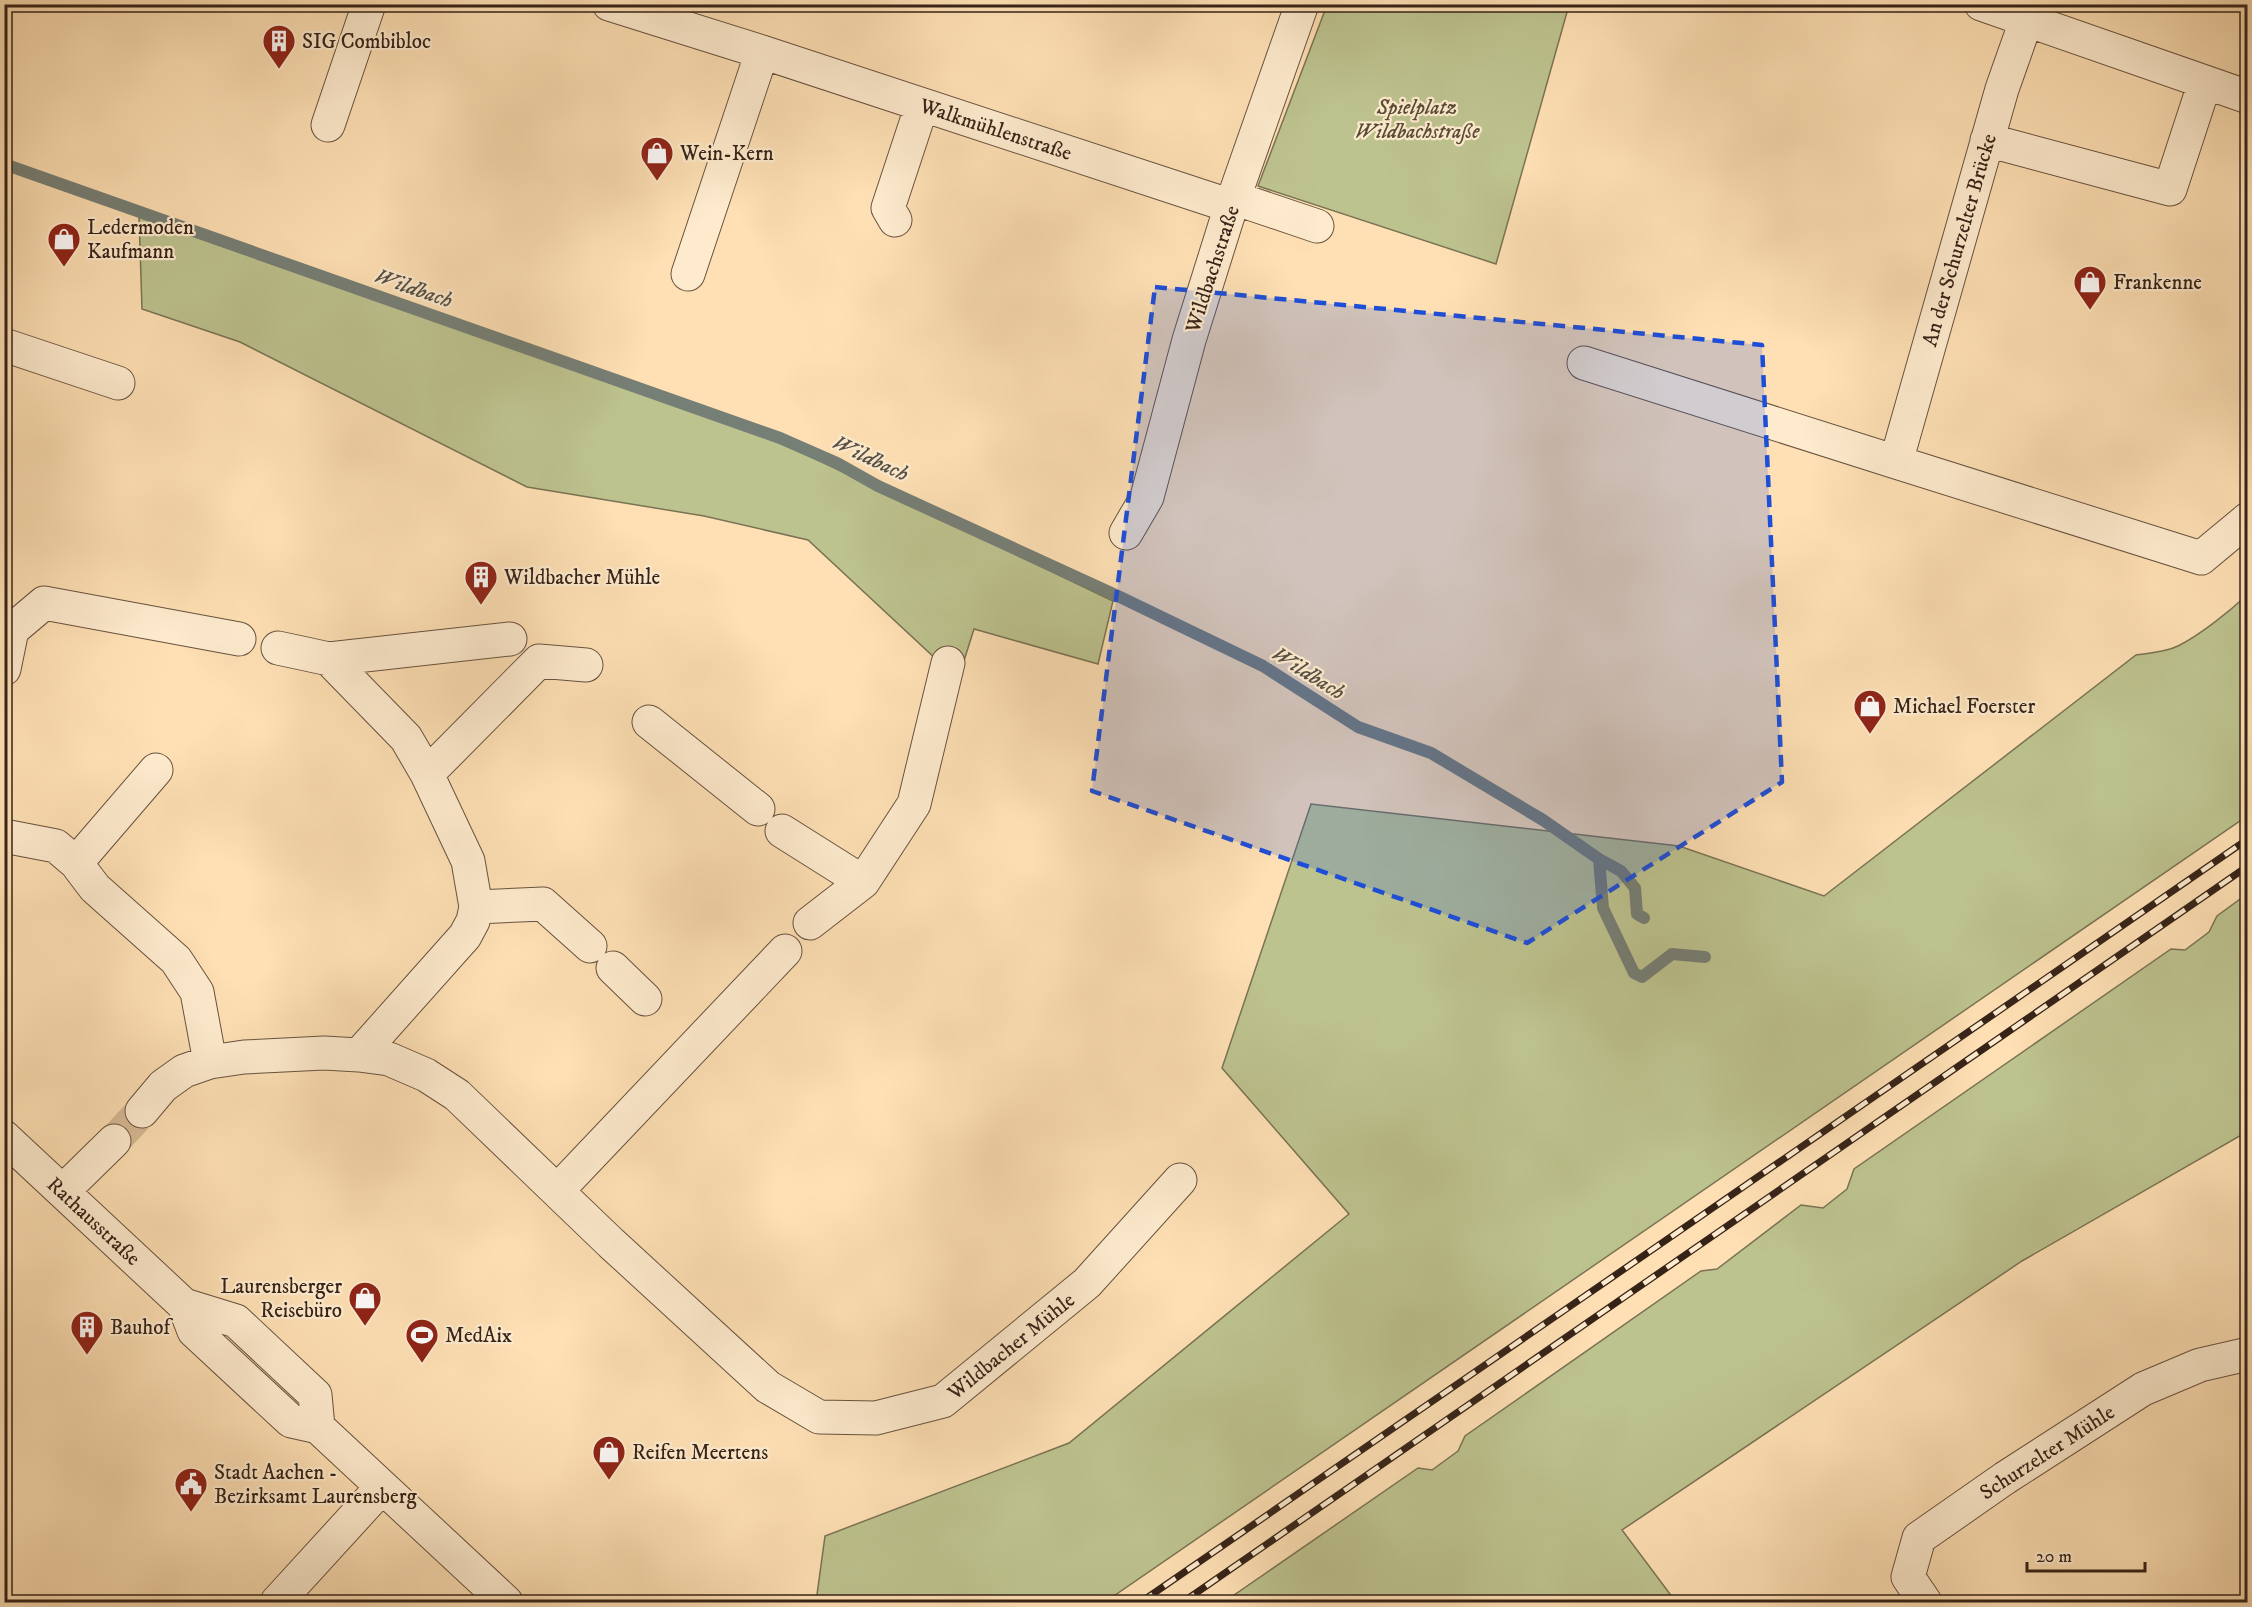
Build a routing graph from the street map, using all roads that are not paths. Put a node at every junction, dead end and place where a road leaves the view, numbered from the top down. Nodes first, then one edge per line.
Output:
1 (369, 4) edge
2 (609, 4) edge
3 (1302, 4) edge
4 (1981, 4) edge
5 (2030, 12) edge
6 (762, 52) junction
7 (2205, 82) junction
8 (2247, 97) edge
9 (922, 105) junction
10 (328, 125) dead end
11 (1987, 140) junction
12 (1232, 202) junction
13 (895, 220) dead end
14 (1317, 226) dead end
15 (688, 274) dead end
16 (4, 345) edge
17 (1584, 363) dead end
18 (118, 383) dead end
19 (1896, 462) junction
20 (2247, 519) edge
21 (1126, 533) dead end
22 (239, 639) dead end
23 (510, 639) dead end
24 (278, 648) dead end
25 (329, 659) junction
26 (948, 663) dead end
27 (586, 665) dead end
28 (4, 669) edge
29 (650, 722) dead end
30 (156, 770) dead end
31 (427, 774) junction
32 (758, 809) dead end
33 (782, 831) dead end
34 (4, 836) edge
35 (76, 863) junction
36 (863, 882) junction
37 (476, 907) junction
38 (810, 922) dead end
39 (785, 951) dead end
40 (645, 999) dead end
41 (358, 1055) junction
42 (210, 1062) junction
43 (141, 1111) tunnel mouth
44 (4, 1137) edge
45 (114, 1142) tunnel mouth
46 (1180, 1180) dead end
47 (63, 1191) junction
48 (557, 1191) junction
49 (2247, 1354) edge
50 (382, 1487) junction
51 (277, 1602) edge
52 (506, 1602) edge
53 (1925, 1602) edge

1 - 10 street
2 - 6 street, Walkmühlenstraße
3 - 12 street, Wildbachstraße
4 - 5 street
5 - 7 street
5 - 11 street, An der Schurzelter Brücke
6 - 9 street, Walkmühlenstraße
6 - 15 street
7 - 8 street
7 - 11 street
9 - 12 street, Walkmühlenstraße
9 - 13 street
11 - 19 street, An der Schurzelter Brücke
12 - 14 street, Walkmühlenstraße
12 - 21 street, Wildbachstraße
16 - 18 street
17 - 19 street
19 - 20 street
22 - 28 street
23 - 25 street
24 - 25 street
25 - 31 street
26 - 36 street
27 - 31 street
29 - 32 street
30 - 35 street
31 - 37 street
33 - 36 street
34 - 35 street
35 - 42 street
36 - 38 street
37 - 40 street
37 - 41 street
39 - 48 street
41 - 42 street, Wildbacher Mühle
41 - 48 street, Wildbacher Mühle
42 - 43 street, Wildbacher Mühle
44 - 47 street, Rathausstraße
45 - 47 street
46 - 48 street, Wildbacher Mühle
47 - 50 street, Rathausstraße
49 - 53 street, Schurzelter Mühle
50 - 51 street
50 - 52 street, Rathausstraße

